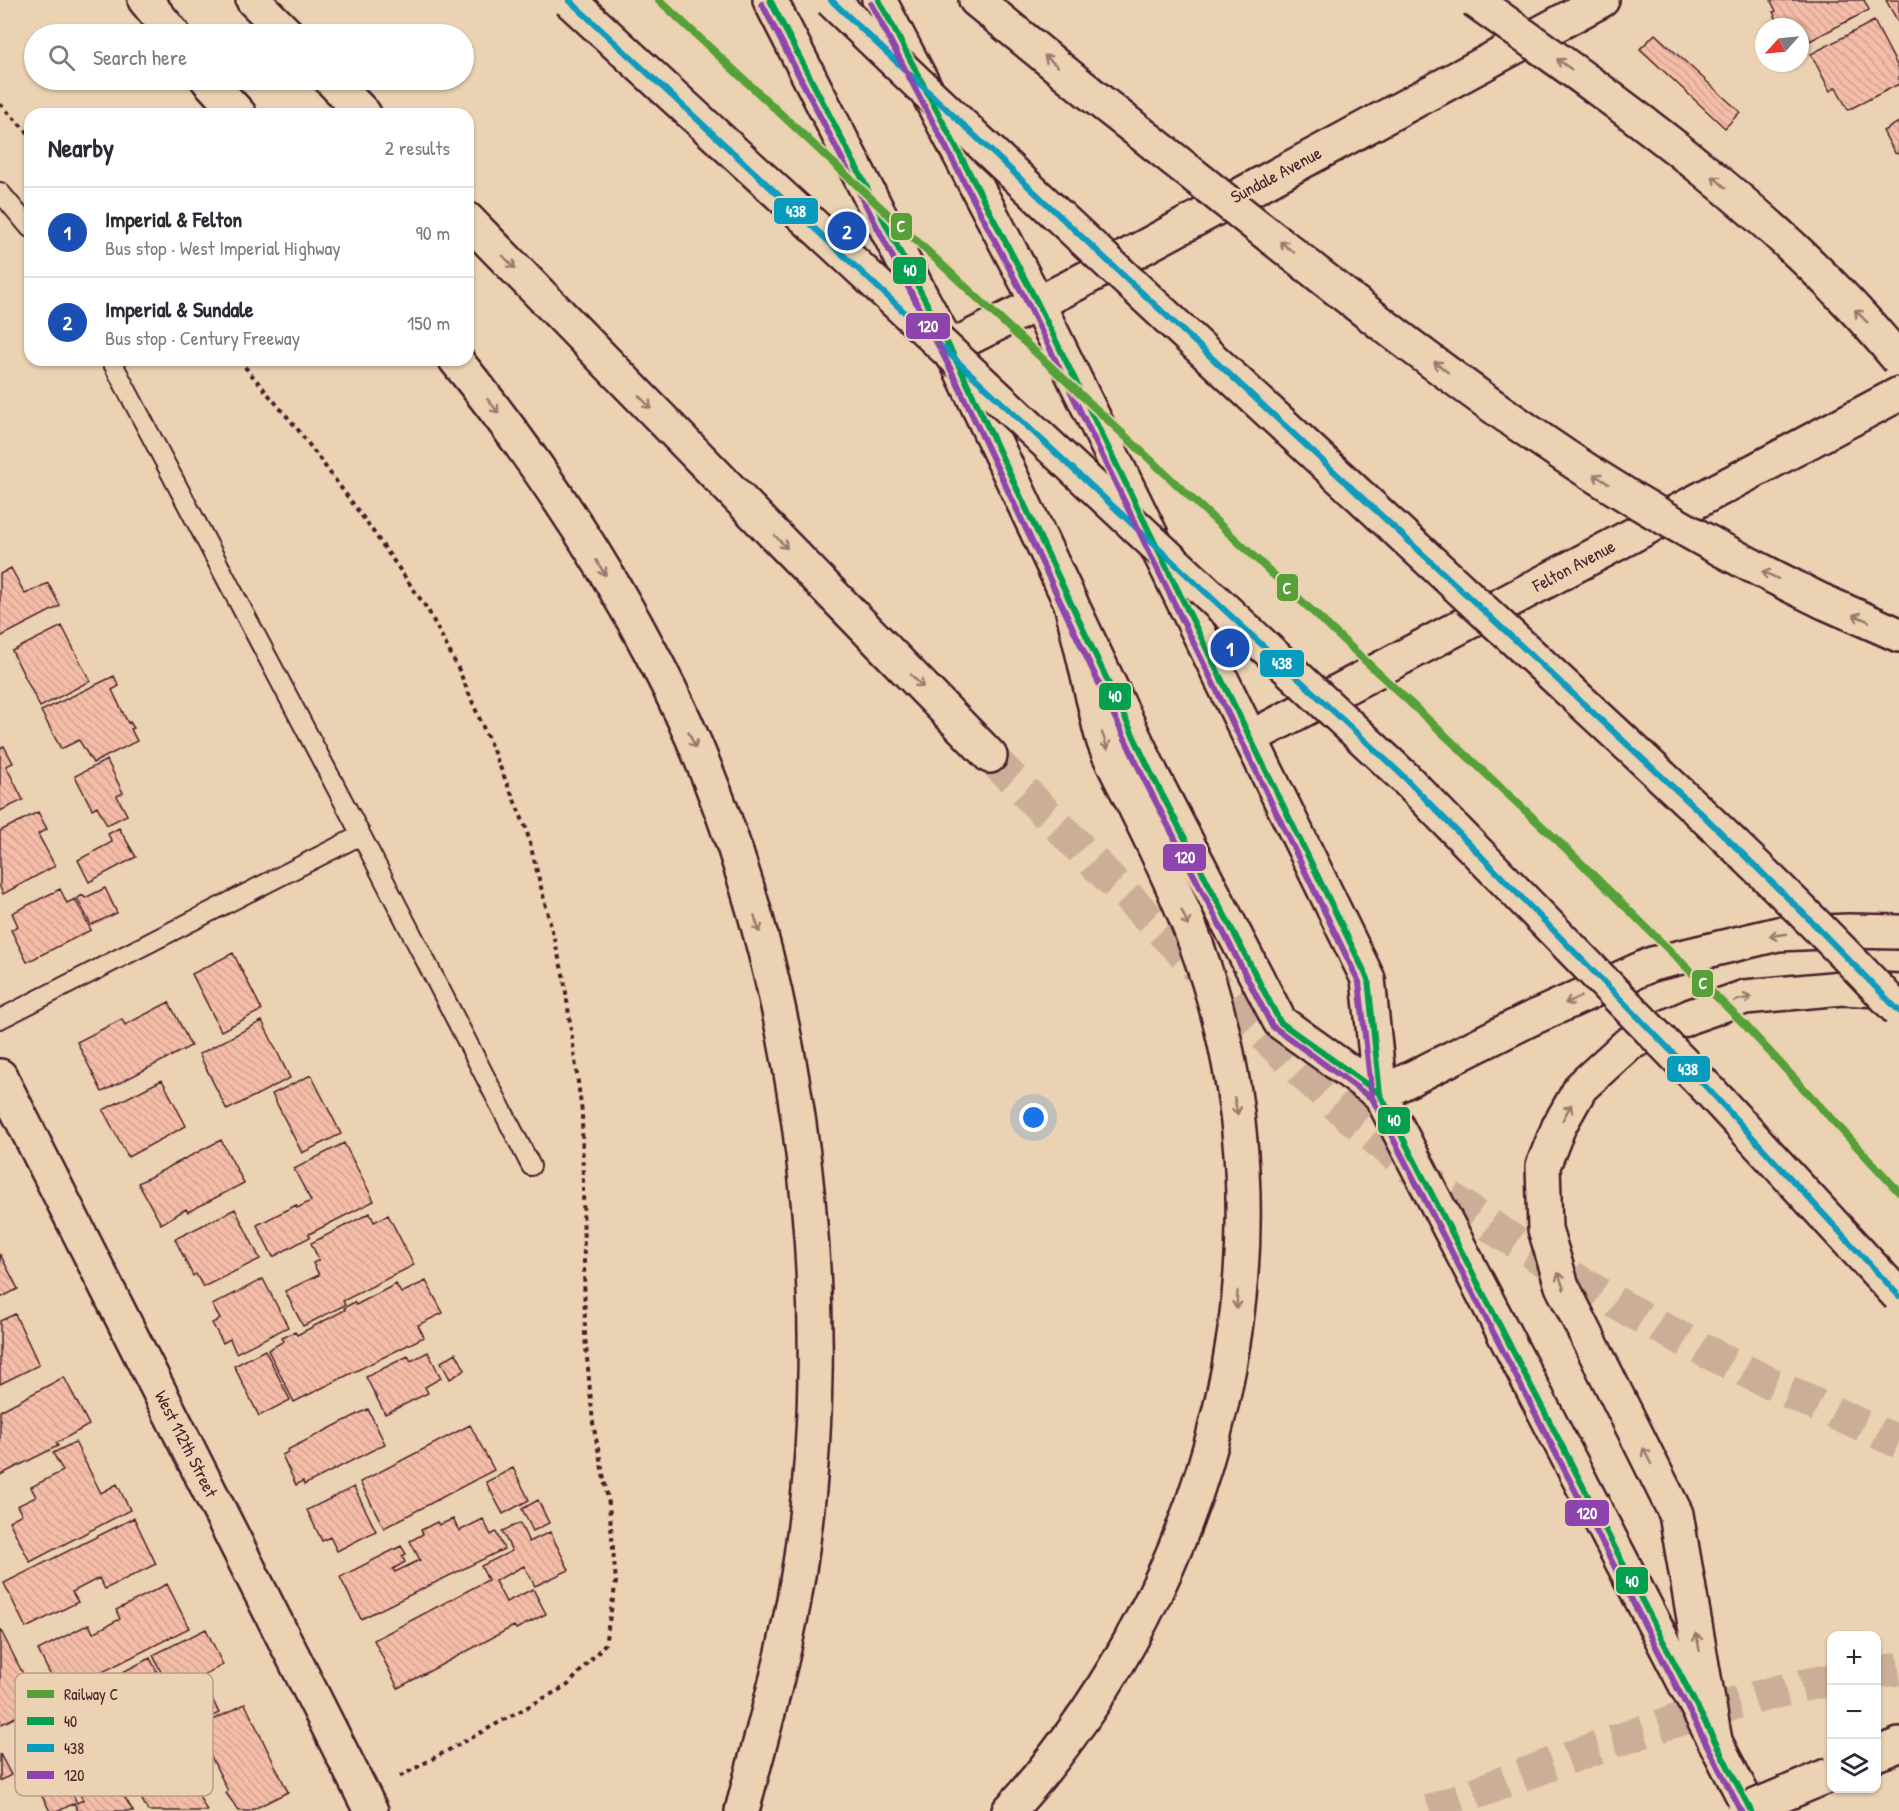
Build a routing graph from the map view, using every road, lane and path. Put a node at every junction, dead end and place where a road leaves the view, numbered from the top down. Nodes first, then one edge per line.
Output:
1 (146, 0) edge
2 (253, 0) edge
3 (568, 0) edge
4 (770, 0) edge
5 (831, 0) edge
6 (879, 0) edge
7 (976, 0) edge
8 (1474, 0) edge
9 (1602, 0) edge
10 (165, 24) edge
11 (277, 24) edge
12 (217, 90) edge
13 (341, 90) edge
14 (0, 104) edge
15 (234, 108) edge
16 (358, 108) edge
17 (24, 129) edge
18 (0, 192) edge
19 (24, 221) edge
20 (474, 226) edge
21 (1038, 304) junction
22 (949, 348) junction
23 (1899, 360) edge
24 (114, 366) edge
25 (461, 366) edge
26 (1899, 394) edge
27 (1071, 603) junction
28 (1899, 635) edge
29 (1250, 738) junction
30 (990, 756) tunnel mouth
31 (361, 836) junction
32 (1899, 932) edge
33 (1899, 991) edge
34 (1899, 1011) edge
35 (0, 1019) edge
36 (0, 1076) edge
37 (1380, 1095) junction
38 (531, 1166) dead end
39 (1899, 1296) edge
40 (1715, 1741) junction
41 (1899, 1745) edge
42 (1881, 1753) edge
43 (1827, 1776) edge
44 (371, 1811) edge
45 (742, 1811) edge
46 (1009, 1811) edge
47 (1744, 1811) edge
48 (1750, 1811) edge

1 - 10 main road
2 - 11 main road
3 - 39 main road, bridge
4 - 22 main road
5 - 34 main road, bridge
6 - 21 main road
28 -> 7 main road, bridge
23 -> 8 main road, bridge
9 - 21 main road, Sundale Avenue
12 - 15 main road
13 - 16 main road
14 - 17 path
18 - 19 lane
20 -> 30 main road
21 - 22 main road, Sundale Avenue
21 - 29 main road
22 - 27 main road
24 - 31 lane
25 -> 45 main road
26 - 29 main road, Felton Avenue
27 - 37 main road
27 -> 46 main road
29 - 37 main road
31 - 35 lane
31 - 38 lane
32 -> 37 main road
40 -> 33 main road
36 - 44 main road, West 112th Street
37 - 40 main road
40 - 48 main road
41 - 42 main road
43 - 47 main road, bridge

